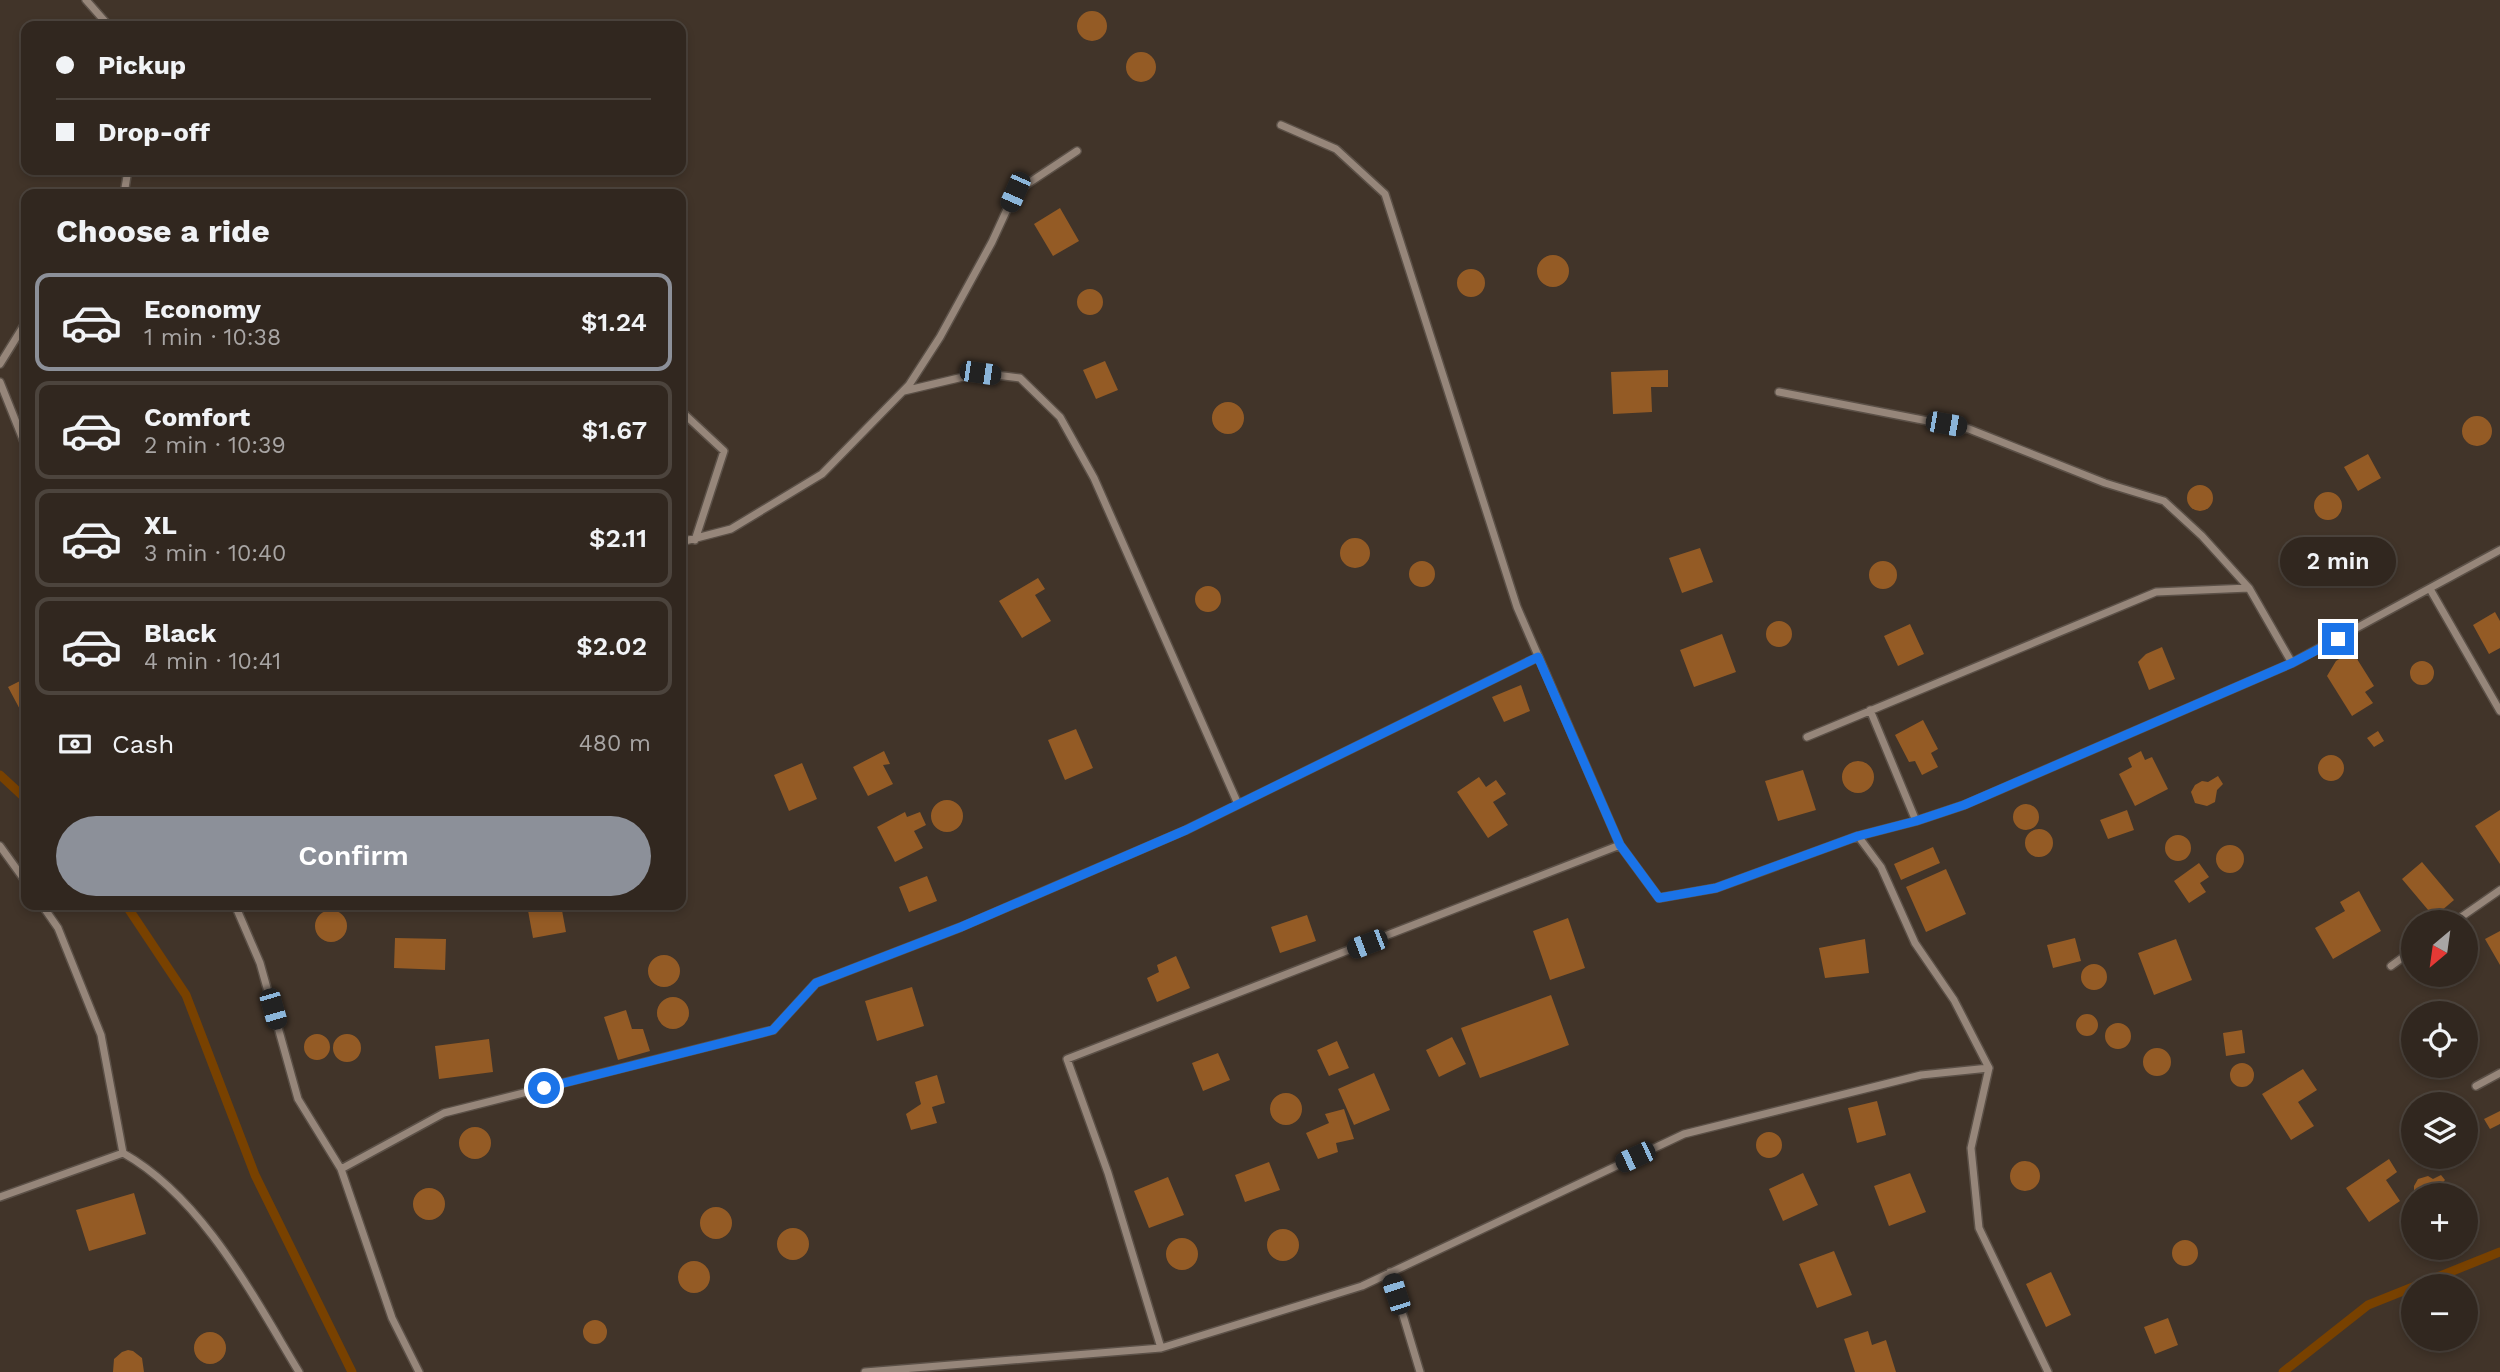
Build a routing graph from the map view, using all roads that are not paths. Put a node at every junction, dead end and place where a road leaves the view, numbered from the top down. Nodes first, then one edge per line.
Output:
1 (86, 0) edge
2 (105, 21) edge
3 (1282, 125) dead end
4 (1077, 151) dead end
5 (21, 330) edge
6 (0, 364) edge
7 (0, 382) edge
8 (904, 391) junction
9 (1779, 392) dead end
10 (686, 416) edge
11 (21, 434) edge
12 (695, 540) junction
13 (686, 541) edge
14 (2500, 550) edge
15 (2249, 588) junction
16 (2430, 589) junction
17 (1538, 657) junction
18 (2292, 663) junction
19 (1870, 710) junction
20 (2500, 711) edge
21 (1807, 737) dead end
22 (1238, 804) junction
23 (1916, 821) junction
24 (1858, 836) junction
25 (1620, 845) junction
26 (0, 846) edge
27 (21, 875) edge
28 (2500, 890) edge
29 (45, 910) edge
30 (237, 910) edge
31 (2471, 910) edge
32 (2401, 958) edge
33 (2390, 966) dead end
34 (1989, 1069) junction
35 (2500, 1073) edge
36 (2476, 1086) dead end
37 (123, 1153) junction
38 (341, 1169) junction
39 (0, 1197) edge
40 (1390, 1272) junction
41 (1161, 1348) junction
42 (299, 1372) edge
43 (419, 1372) edge
44 (865, 1372) edge
45 (1420, 1372) edge
46 (2048, 1372) edge

1 - 2 street
3 - 17 street
4 - 8 street
5 - 6 street
7 - 11 street
8 - 12 street
8 - 22 street
9 - 15 street
10 - 12 street
12 - 13 street
14 - 16 street
15 - 18 street
15 - 19 street
16 - 18 street
16 - 20 street
17 - 22 street
17 - 25 street
18 - 23 street
19 - 21 street
19 - 23 street
22 - 38 street
23 - 24 street
24 - 25 street
24 - 34 street
25 - 41 street
26 - 27 street
28 - 31 street
29 - 37 street
30 - 38 street
32 - 33 street
34 - 40 street
34 - 46 street
35 - 36 street
37 - 39 street
37 - 42 street
38 - 43 street
40 - 41 street
40 - 45 street
41 - 44 street

